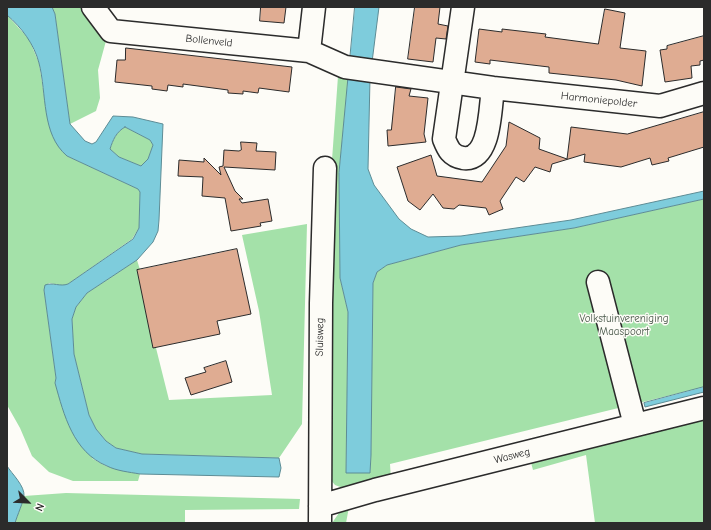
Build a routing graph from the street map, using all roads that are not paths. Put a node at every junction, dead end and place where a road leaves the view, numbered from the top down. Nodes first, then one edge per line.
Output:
1 (93, 7) edge
2 (314, 7) edge
3 (463, 7) edge
4 (309, 52) junction
5 (339, 65) joint
6 (453, 83) junction
7 (493, 88) junction
8 (704, 93) edge
9 (325, 168) dead end
10 (598, 282) dead end
11 (704, 408) edge
12 (635, 425) junction
13 (320, 515) edge

1 - 4 street, Bollenveld
2 - 4 street
3 - 6 street
4 - 5 street, Bollenveld
5 - 6 street, Harmoniepolder
6 - 7 street, Harmoniepolder
6 - 7 street
7 - 8 street, Harmoniepolder
9 - 13 street, Sluisweg
10 - 12 street
11 - 12 street, Wasweg
12 - 13 street, Wasweg

